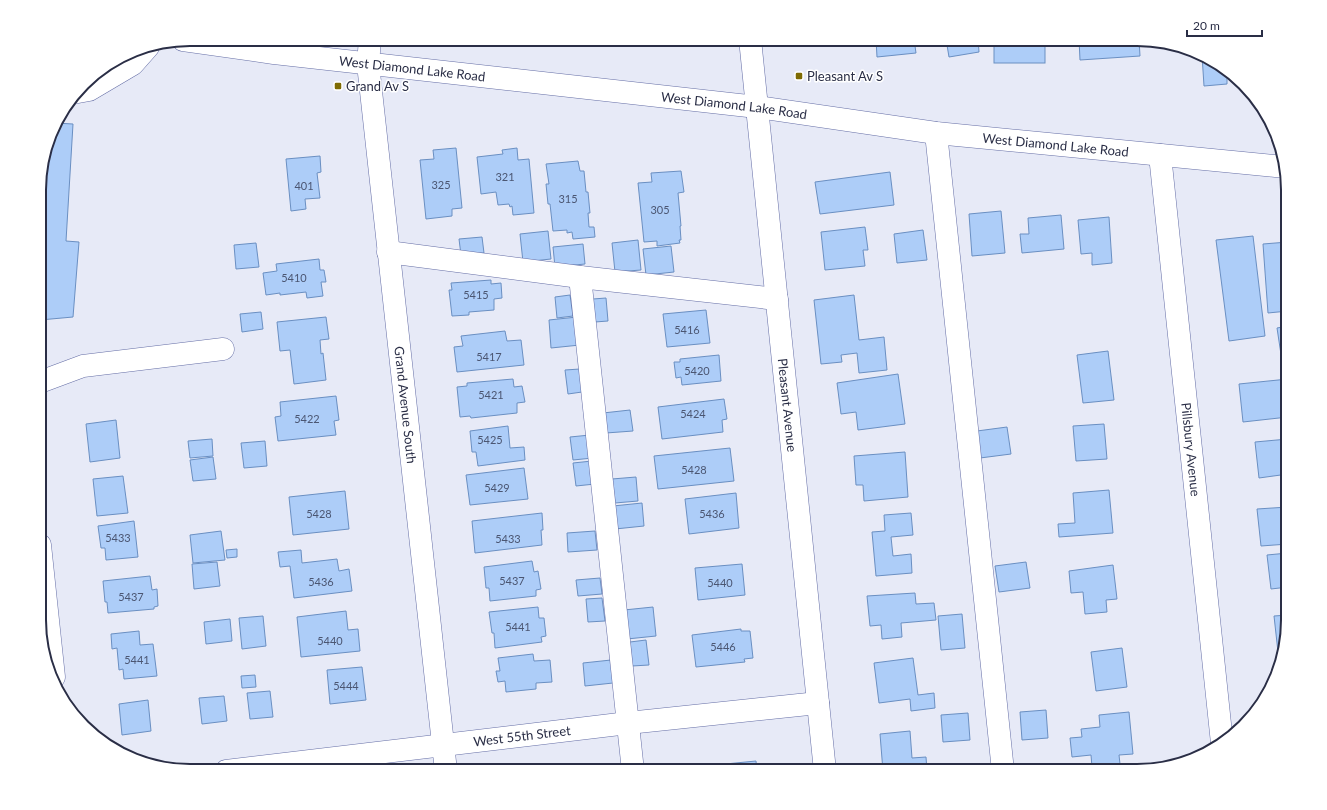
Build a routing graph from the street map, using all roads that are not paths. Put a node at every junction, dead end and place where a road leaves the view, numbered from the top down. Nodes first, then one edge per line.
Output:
1 (225, 46) edge
2 (369, 46) edge
3 (751, 46) edge
4 (141, 55) edge
5 (368, 64) junction
6 (86, 90) edge
7 (757, 107) junction
8 (936, 133) junction
9 (1160, 155) junction
10 (1279, 166) edge
11 (388, 252) junction
12 (580, 277) junction
13 (777, 299) junction
14 (223, 349) dead end
15 (46, 380) edge
16 (46, 602) edge
17 (52, 662) edge
18 (818, 703) junction
19 (628, 723) junction
20 (1221, 737) edge
21 (443, 746) junction
22 (298, 764) edge
23 (445, 764) edge
24 (632, 764) edge
25 (824, 764) edge
26 (1002, 764) edge

1 - 5 street, West Diamond Lake Road
2 - 5 street, Grand Avenue South
3 - 7 street, Pleasant Avenue
4 - 6 street
5 - 7 street, West Diamond Lake Road
5 - 11 street, Grand Avenue South
7 - 8 street, West Diamond Lake Road
7 - 13 street, Pleasant Avenue
8 - 9 street, West Diamond Lake Road
8 - 26 street
9 - 10 street, West Diamond Lake Road
9 - 20 street, Pillsbury Avenue
11 - 12 street
11 - 21 street, Grand Avenue South
12 - 13 street
12 - 19 street
13 - 18 street, Pleasant Avenue
14 - 15 street
16 - 17 street
18 - 19 street, West 55th Street
18 - 25 street, Pleasant Avenue
19 - 21 street, West 55th Street
19 - 24 street
21 - 22 street, West 55th Street
21 - 23 street, Grand Avenue South

